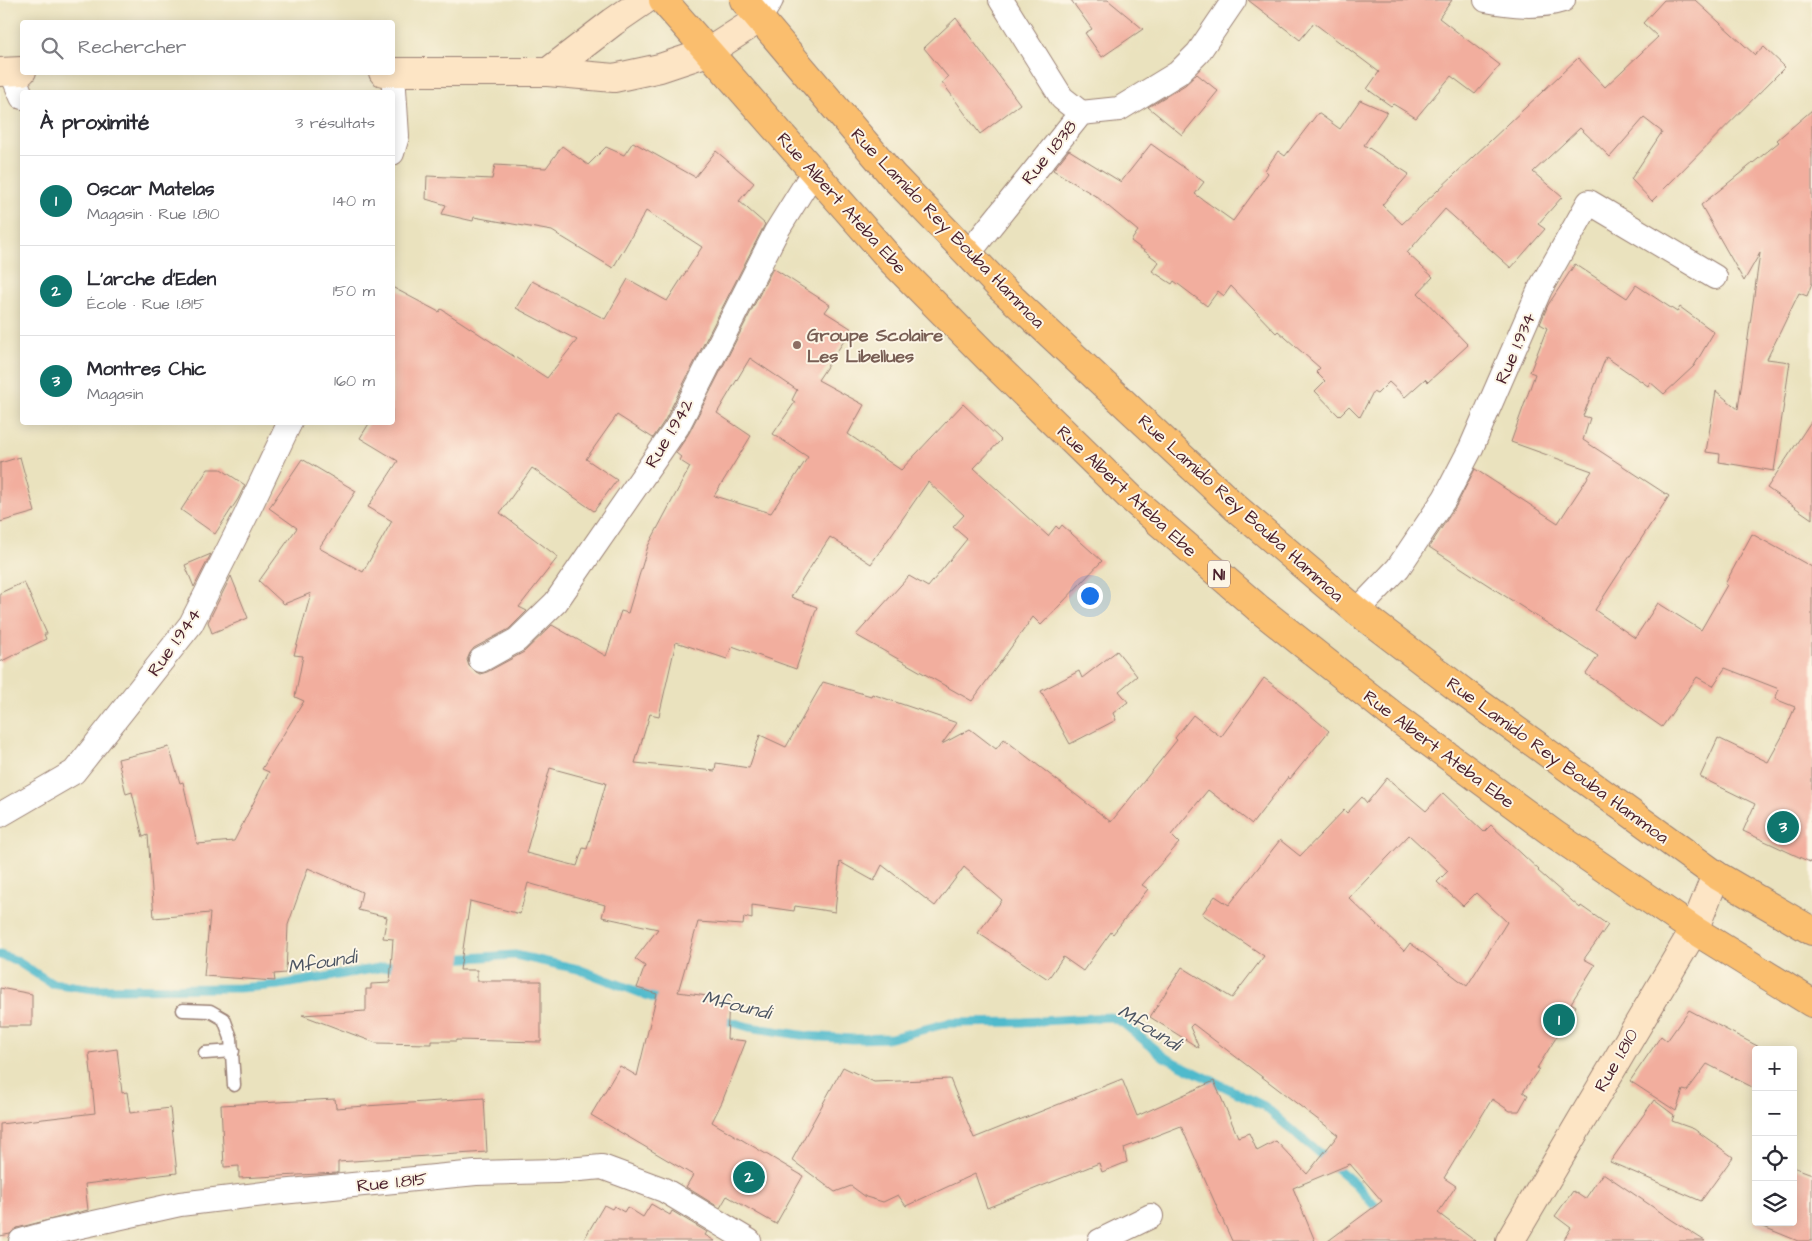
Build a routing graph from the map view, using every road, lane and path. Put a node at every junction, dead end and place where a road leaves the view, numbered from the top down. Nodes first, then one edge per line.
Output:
1 (645, 0) edge
2 (663, 0) edge
3 (1001, 0) edge
4 (1234, 0) edge
5 (1486, 0) edge
6 (1562, 0) edge
7 (758, 6) edge
8 (708, 52) junction
9 (11, 71) edge
10 (548, 72) junction
11 (395, 73) edge
12 (388, 75) edge
13 (390, 90) edge
14 (20, 92) edge
15 (1081, 113) junction
16 (395, 122) edge
17 (395, 143) edge
18 (814, 172) junction
19 (968, 254) junction
20 (1715, 277) dead end
21 (289, 425) edge
22 (1358, 612) junction
23 (481, 660) dead end
24 (0, 815) edge
25 (1716, 875) junction
26 (1694, 930) junction
27 (1812, 931) edge
28 (1812, 1003) edge
29 (183, 1010) dead end
30 (232, 1051) junction
31 (205, 1053) dead end
32 (234, 1085) dead end
33 (1151, 1216) dead end
34 (21, 1241) edge
35 (749, 1241) edge
36 (1100, 1241) edge
37 (1510, 1241) edge

1 - 10 street
2 - 8 highway, Rue Albert Ateba Ebe / N1
3 - 15 street
4 - 15 street, Rue 1.838
5 - 6 street
7 - 8 street
7 - 19 highway, Rue Lamido Rey Bouba Hammoa
8 - 10 street
8 - 18 highway, Rue Albert Ateba Ebe / N1
9 - 14 street
10 - 11 street
12 - 13 street
15 - 19 street, Rue 1.838
16 - 17 street
18 - 23 street, Rue 1.942
18 - 26 highway, Rue Albert Ateba Ebe / N1
19 - 22 highway, Rue Lamido Rey Bouba Hammoa
20 - 22 street, Rue 1.934
21 - 24 street, Rue 1.944
22 - 25 highway, Rue Lamido Rey Bouba Hammoa
25 - 26 street, Rue 1.810
25 - 27 highway, Rue Lamido Rey Bouba Hammoa
26 - 28 highway, Rue Albert Ateba Ebe / N1
26 - 37 street, Rue 1.810
29 - 30 lane
30 - 31 lane
30 - 32 lane
33 - 36 street
34 - 35 street, Rue 1.815

